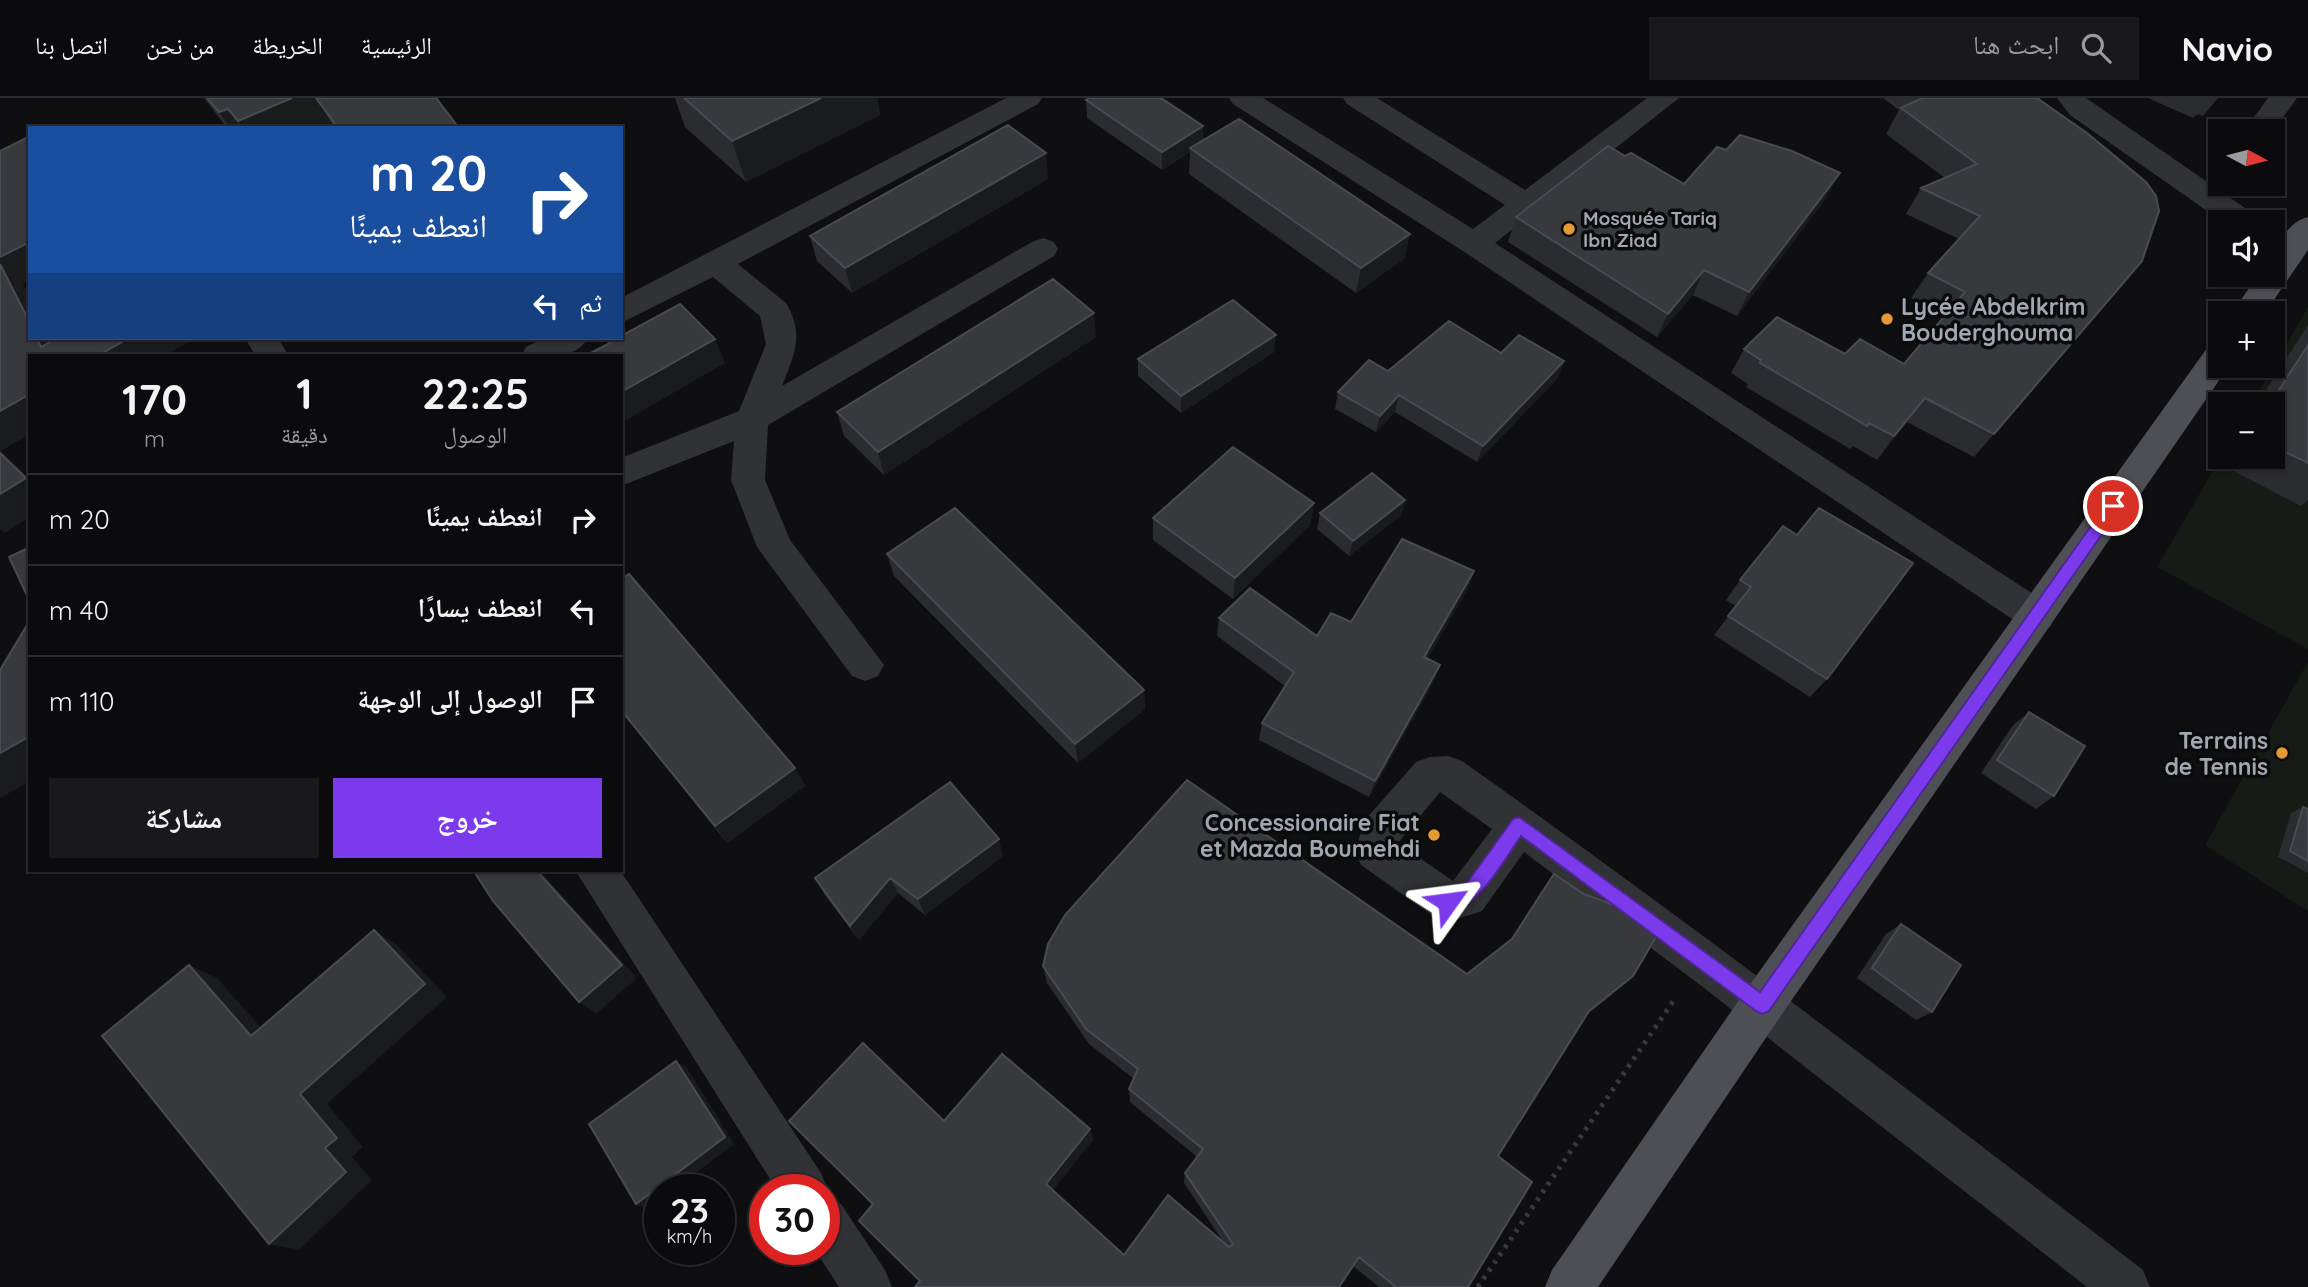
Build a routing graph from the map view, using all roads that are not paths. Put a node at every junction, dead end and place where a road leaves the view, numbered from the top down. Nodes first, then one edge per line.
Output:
1 (1028, 98) edge
2 (1243, 98) edge
3 (1357, 98) edge
4 (2071, 98) edge
5 (2283, 98) edge
6 (1654, 101) edge
7 (2267, 119) edge
8 (2208, 185) edge
9 (2221, 196) edge
10 (1525, 204) junction
11 (2233, 210) edge
12 (2308, 227) edge
13 (1474, 244) junction
14 (2285, 247) edge
15 (1043, 248) dead end
16 (717, 263) junction
17 (623, 311) edge
18 (568, 340) edge
19 (540, 354) edge
20 (2208, 371) edge
21 (752, 419) junction
22 (623, 471) edge
23 (2037, 616) junction
24 (865, 665) dead end
25 (1519, 825) dead end
26 (597, 872) edge
27 (1762, 1004) junction
28 (794, 1174) edge
29 (840, 1245) edge
30 (868, 1287) edge
31 (1569, 1287) edge
32 (2126, 1287) edge

1 - 16 street
2 - 13 street
3 - 10 street
4 - 8 street
5 - 7 street
6 - 10 street
9 - 11 street
10 - 13 street
12 - 14 main road
13 - 23 street
15 - 21 street
16 - 17 street
16 - 21 street
18 - 19 street
20 - 23 main road
21 - 22 street
21 - 24 street
23 - 27 main road
25 - 27 street
26 - 28 street
27 - 31 main road
27 - 32 street
29 - 30 street

